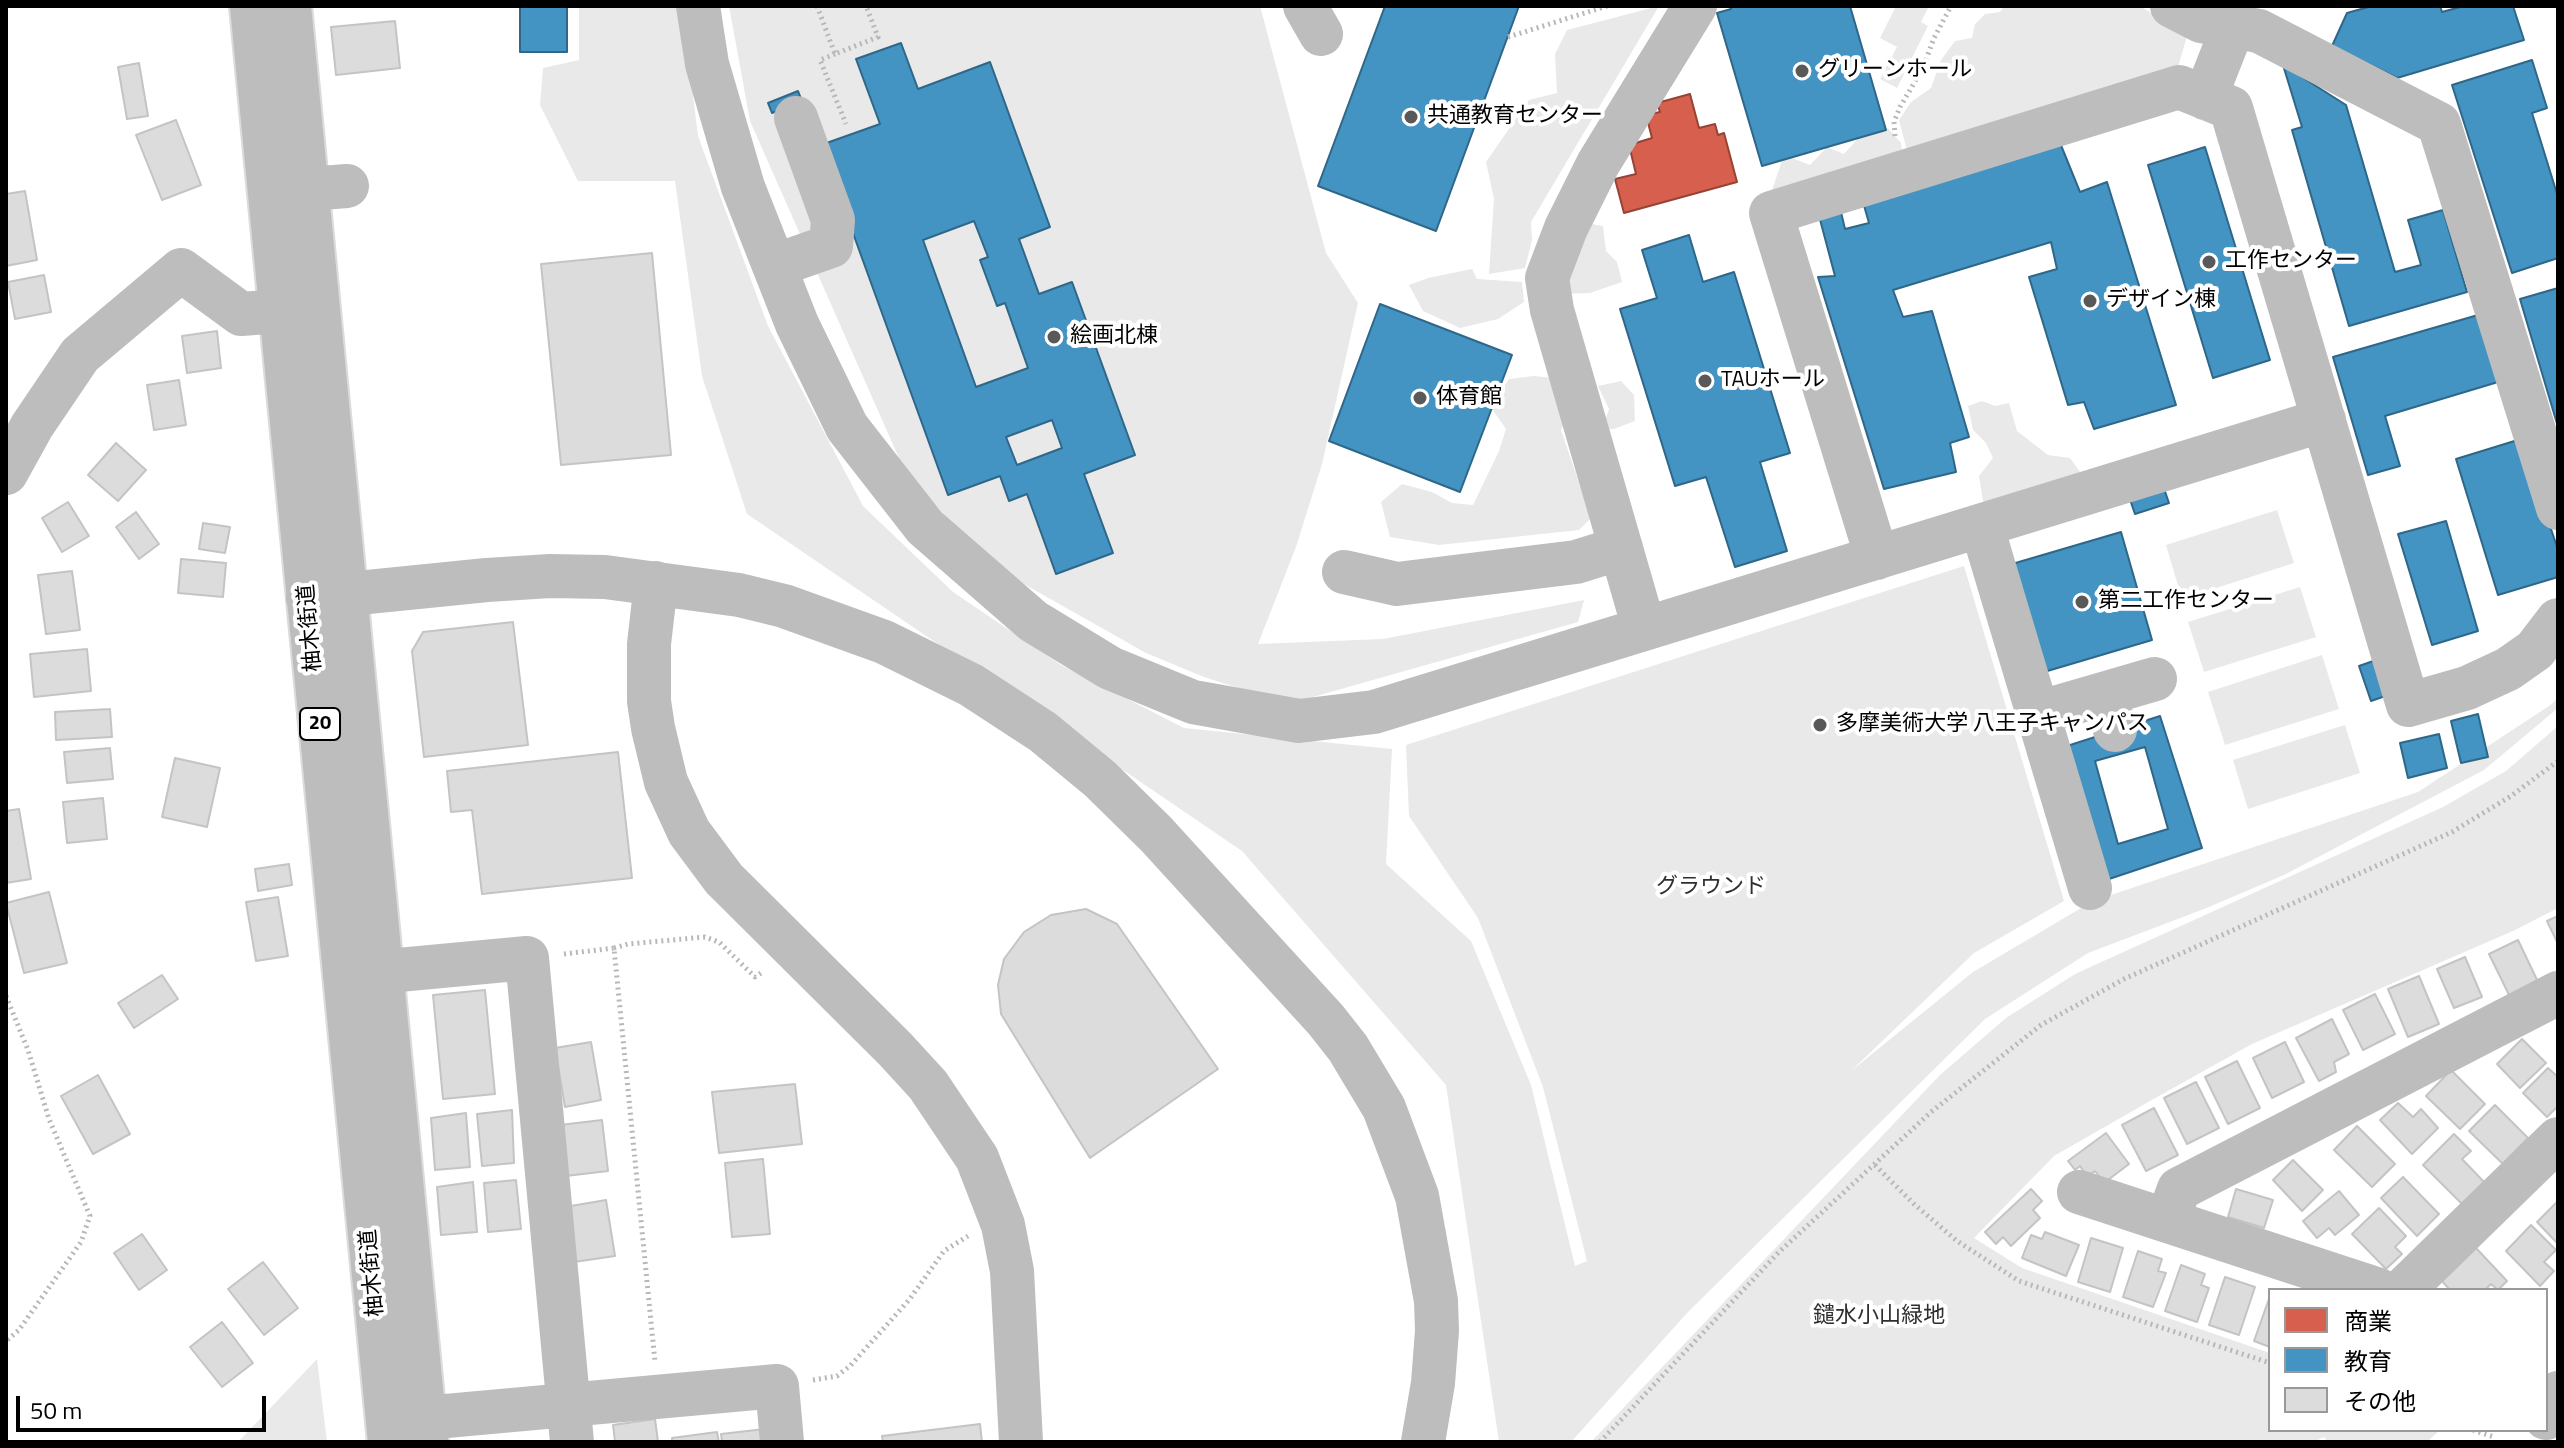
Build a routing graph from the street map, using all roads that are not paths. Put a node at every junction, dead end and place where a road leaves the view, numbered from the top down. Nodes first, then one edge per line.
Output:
1 (252, 6) edge
2 (289, 6) edge
3 (698, 6) edge
4 (1695, 6) edge
5 (2172, 6) edge
6 (2233, 27) junction
7 (2205, 98) junction
8 (796, 118) dead end
9 (774, 266) junction
10 (281, 311) junction
11 (2324, 420) junction
12 (6, 473) edge
13 (2558, 508) edge
14 (1982, 527) junction
15 (1621, 548) junction
16 (1877, 558) junction
17 (1344, 572) dead end
18 (656, 583) junction
19 (327, 596) junction
20 (2558, 620) edge
21 (1644, 628) junction
22 (2155, 679) dead end
23 (2038, 713) junction
24 (2090, 888) dead end
25 (363, 973) junction
26 (2558, 993) edge
27 (2558, 1139) edge
28 (2079, 1192) dead end
29 (2167, 1221) junction
30 (2373, 1288) edge
31 (2405, 1288) edge
32 (2558, 1393) edge
33 (2548, 1414) edge
34 (570, 1423) edge
35 (2535, 1432) edge
36 (413, 1434) edge
37 (2515, 1439) edge
38 (782, 1442) edge
39 (1021, 1442) edge
40 (1423, 1442) edge

1 - 10 street, 柚木街道 / 20
2 - 19 street, 柚木街道 / 20
3 - 9 street
4 - 15 street
5 - 6 street
6 - 7 street
6 - 13 street
7 - 11 street
7 - 16 street
8 - 9 street
9 - 21 street
10 - 12 street
10 - 19 street, 柚木街道 / 20
11 - 14 street
11 - 20 street
14 - 16 street
14 - 23 street
15 - 17 street
15 - 21 street
16 - 21 street
18 - 19 street
18 - 39 street
18 - 40 street
19 - 25 street, 柚木街道 / 20
22 - 23 street
23 - 24 street
25 - 34 street
25 - 36 street, 柚木街道 / 20
26 - 29 street
27 - 31 street
28 - 29 street
29 - 30 street
32 - 33 street
34 - 36 street
34 - 38 street
35 - 37 street

